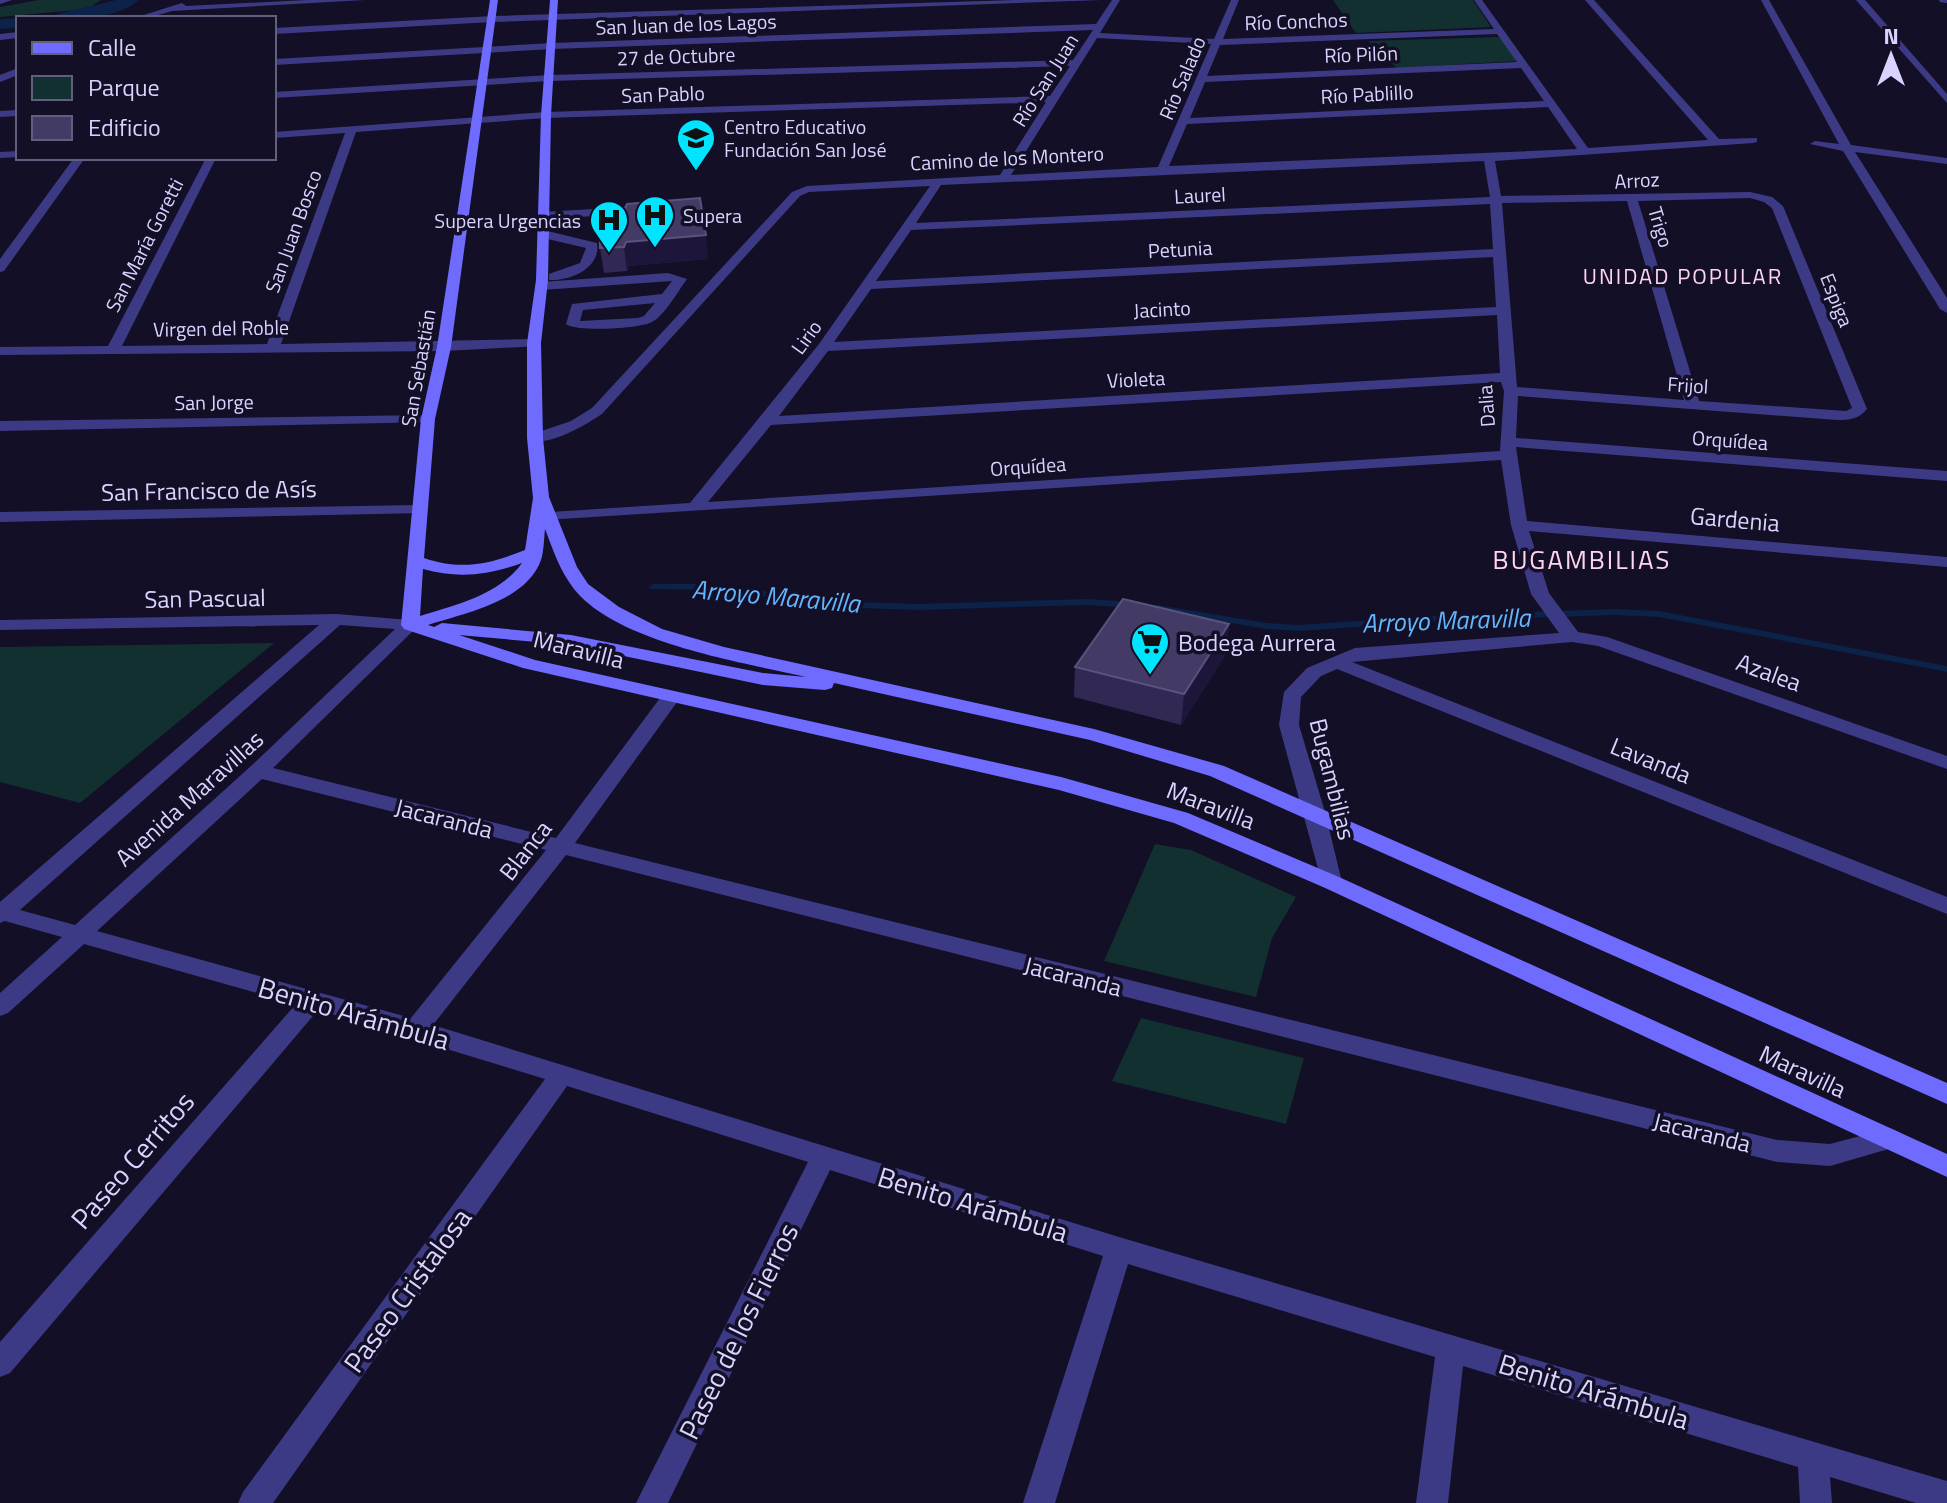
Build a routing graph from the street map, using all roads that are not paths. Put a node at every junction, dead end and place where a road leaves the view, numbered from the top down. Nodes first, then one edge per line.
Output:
1 (8, 0) edge
2 (202, 0) edge
3 (361, 0) edge
4 (494, 0) edge
5 (554, 0) edge
6 (1098, 0) edge
7 (1116, 0) edge
8 (1235, 0) edge
9 (1478, 0) edge
10 (1589, 0) edge
11 (1765, 0) edge
12 (1860, 0) edge
13 (0, 1) edge
14 (172, 9) junction
15 (146, 16) edge
16 (552, 17) junction
17 (493, 19) junction
18 (276, 31) edge
19 (1097, 31) junction
20 (1500, 31) junction
21 (1216, 42) junction
22 (552, 46) junction
23 (489, 49) junction
24 (276, 62) edge
25 (1079, 63) junction
26 (1524, 65) junction
27 (550, 78) junction
28 (1200, 79) junction
29 (481, 81) junction
30 (276, 95) edge
31 (1055, 99) junction
32 (1947, 100) edge
33 (1551, 104) junction
34 (546, 115) junction
35 (476, 119) junction
36 (1184, 121) junction
37 (352, 129) junction
38 (276, 135) edge
39 (1753, 140) dead end
40 (1716, 142) junction
41 (1815, 144) dead end
42 (1847, 148) junction
43 (1583, 149) junction
44 (1489, 158) junction
45 (79, 160) edge
46 (210, 160) edge
47 (1947, 161) edge
48 (1162, 170) junction
49 (1003, 179) junction
50 (938, 182) junction
51 (1632, 199) junction
52 (1496, 200) junction
53 (1777, 206) joint
54 (637, 210) edge
55 (543, 216) junction
56 (906, 227) junction
57 (543, 234) junction
58 (1497, 253) junction
59 (0, 268) edge
60 (542, 283) junction
61 (866, 285) junction
62 (663, 298) junction
63 (1947, 309) edge
64 (1503, 311) junction
65 (534, 343) junction
66 (273, 347) junction
67 (444, 347) junction
68 (824, 347) junction
69 (113, 350) junction
70 (0, 351) edge
71 (1509, 384) junction
72 (1693, 405) junction
73 (1860, 409) joint
74 (428, 419) junction
75 (767, 421) junction
76 (0, 426) edge
77 (535, 438) junction
78 (1509, 449) junction
79 (1947, 476) edge
80 (541, 497) junction
81 (695, 507) junction
82 (418, 510) junction
83 (0, 517) edge
84 (551, 522) junction
85 (1519, 525) junction
86 (532, 553) junction
87 (415, 560) junction
88 (1947, 562) edge
89 (336, 619) junction
90 (0, 625) edge
91 (410, 625) junction
92 (1569, 633) junction
93 (1336, 662) junction
94 (851, 681) junction
95 (670, 698) junction
96 (1947, 763) edge
97 (258, 771) junction
98 (1315, 812) junction
99 (560, 848) junction
100 (1331, 882) junction
101 (1947, 906) edge
102 (1, 913) edge
103 (79, 933) junction
104 (313, 1000) junction
105 (0, 1007) edge
106 (416, 1029) junction
107 (560, 1077) junction
108 (1947, 1094) edge
109 (1890, 1139) junction
110 (823, 1158) junction
111 (1947, 1166) edge
112 (1119, 1249) junction
113 (1451, 1346) junction
114 (0, 1363) edge
115 (1813, 1458) junction
116 (1947, 1497) edge
117 (254, 1503) edge
118 (652, 1503) edge
119 (1039, 1503) edge
120 (1432, 1503) edge
121 (1816, 1503) edge

1 - 13 street
2 - 14 street
3 - 14 street
4 - 17 main road, San Sebastián
5 - 16 main road
6 - 16 street
7 - 19 street, Río San Juan
8 - 21 street, Río Salado
9 - 20 street
10 - 40 street
11 - 42 street
12 - 32 street
14 - 15 street
16 - 17 street
16 - 22 main road
17 - 18 street
17 - 23 main road, San Sebastián
19 - 21 street, Río Conchos
19 - 22 street, San Juan de los Lagos
19 - 25 street, Río San Juan
20 - 21 street, Río Conchos
20 - 26 street
21 - 28 street, Río Salado
22 - 23 street, San Juan de los Lagos
22 - 27 main road
23 - 24 street, San Juan de los Lagos
23 - 29 main road, San Sebastián
25 - 27 street, 27 de Octubre
25 - 31 street, Río San Juan
26 - 28 street, Río Pilón
26 - 33 street
27 - 29 street, 27 de Octubre
27 - 34 main road
28 - 36 street, Río Salado
29 - 30 street, 27 de Octubre
29 - 35 main road, San Sebastián
31 - 34 street, San Pablo
31 - 49 street, Río San Juan
33 - 36 street, Río Pablillo
33 - 43 street
34 - 35 street, San Pablo
34 - 55 main road
35 - 37 street, San Pablo
35 - 67 main road, San Sebastián
36 - 48 street, Río Salado
37 - 38 street, San Pablo
37 - 66 street, San Juan Bosco
39 - 40 street, Camino de los Montero
40 - 43 street, Camino de los Montero
41 - 42 street
42 - 47 street
42 - 63 street
43 - 44 street, Camino de los Montero
44 - 48 street, Camino de los Montero
44 - 52 street, Dalia
45 - 59 street
46 - 69 street, San María Goretti
48 - 49 street, Camino de los Montero
49 - 50 street, Camino de los Montero
50 - 56 street, Lirio
50 - 77 street, Camino de los Montero
51 - 52 street, Arroz
51 - 53 street, Arroz
51 - 72 street, Trigo
52 - 56 street, Laurel
52 - 58 street, Dalia
53 - 73 street, Espiga
54 - 55 street
55 - 57 main road
56 - 61 street, Lirio
57 - 60 main road
57 - 60 street
58 - 61 street, Petunia
58 - 64 street, Dalia
60 - 62 street
60 - 65 main road
61 - 68 street, Lirio
62 - 62 street
64 - 68 street, Jacinto
64 - 71 street, Dalia
65 - 67 street, Virgen del Roble
65 - 77 main road
66 - 67 street, Virgen del Roble
66 - 69 street, Virgen del Roble
67 - 74 main road, San Sebastián
68 - 75 street, Lirio
69 - 70 street, Virgen del Roble
71 - 72 street, Frijol
71 - 75 street, Violeta
71 - 78 street, Dalia
72 - 73 street, Frijol
74 - 76 street, San Jorge
74 - 82 main road, San Sebastián
75 - 81 street, Lirio
77 - 80 main road
78 - 79 street, Orquídea
78 - 81 street, Orquídea
78 - 85 street, Dalia
80 - 84 main road
80 - 86 main road
81 - 84 street, Orquídea
82 - 83 street, San Francisco de Asís
82 - 87 main road, San Sebastián
84 - 94 main road, Maravilla
85 - 88 street, Gardenia
85 - 92 street, Dalia
86 - 87 main road
86 - 91 main road
87 - 91 main road, San Sebastián
89 - 90 street, San Pascual
89 - 91 street, San Pascual
89 - 102 street, Avenida Maravillas
91 - 94 main road
91 - 95 main road, Maravilla
91 - 97 street, Avenida Maravillas
92 - 93 street, Bugambilias
92 - 96 street, Azalea
93 - 98 street, Bugambilias
93 - 101 street, Lavanda
94 - 98 main road, Maravilla
95 - 99 street, Blanca
95 - 100 main road, Maravilla
97 - 99 street, Jacaranda
97 - 103 street, Avenida Maravillas
98 - 100 street, Bugambilias
98 - 108 main road, Maravilla
99 - 106 street, Blanca
99 - 109 street, Jacaranda
100 - 109 main road, Maravilla
102 - 103 street, Benito Arámbula
103 - 104 street, Benito Arámbula
103 - 105 street, Avenida Maravillas
104 - 106 street, Benito Arámbula
104 - 114 street, Paseo Cerritos
106 - 107 street, Benito Arámbula
107 - 110 street, Benito Arámbula
107 - 117 street, Paseo Cristalosa
109 - 111 main road, Maravilla
110 - 112 street, Benito Arámbula
110 - 118 street, Paseo de los Fierros
112 - 113 street, Benito Arámbula
112 - 119 street
113 - 115 street, Benito Arámbula
113 - 120 street
115 - 116 street, Benito Arámbula
115 - 121 street

